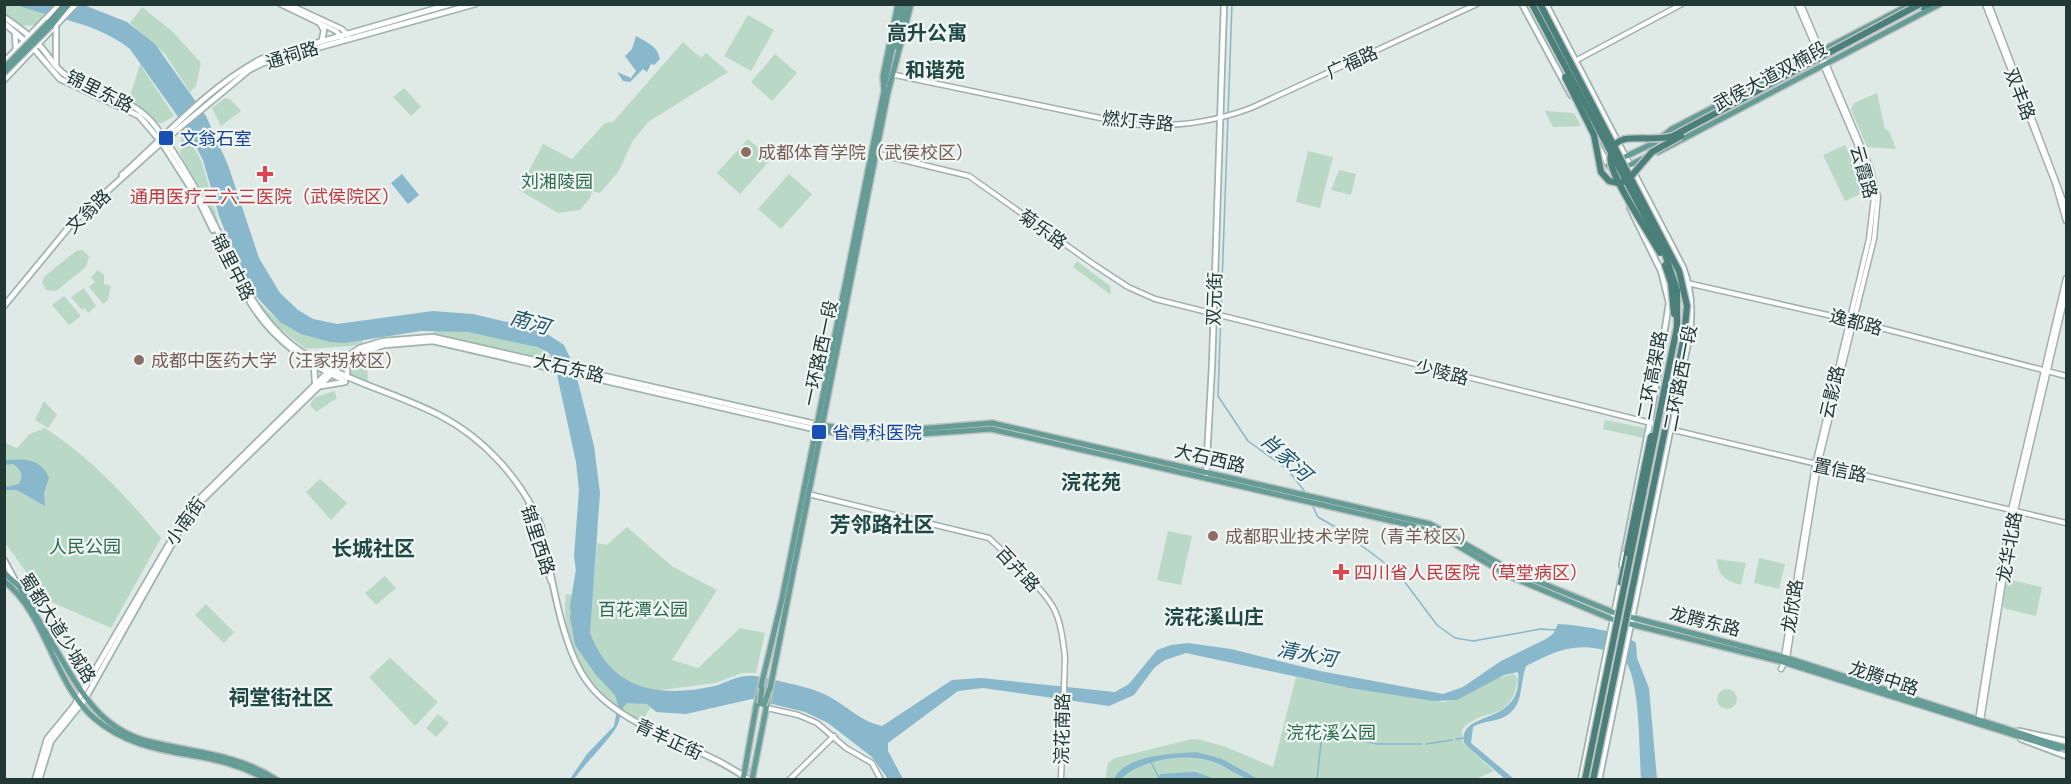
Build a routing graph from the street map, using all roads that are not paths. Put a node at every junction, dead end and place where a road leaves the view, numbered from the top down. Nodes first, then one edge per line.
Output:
1 (60, 4) edge
2 (64, 4) edge
3 (69, 4) edge
4 (76, 4) edge
5 (280, 4) edge
6 (288, 4) edge
7 (451, 4) edge
8 (475, 4) edge
9 (904, 4) edge
10 (1224, 4) edge
11 (1477, 4) edge
12 (1522, 4) edge
13 (1532, 4) edge
14 (1540, 4) edge
15 (1546, 4) edge
16 (1682, 4) edge
17 (1799, 4) edge
18 (1911, 4) edge
19 (1940, 4) edge
20 (1987, 4) edge
21 (1924, 5) edge
22 (4, 18) edge
23 (320, 22) junction
24 (4, 23) edge
25 (40, 26) junction
26 (56, 27) junction
27 (21, 29) junction
28 (14, 30) junction
29 (343, 34) junction
30 (1548, 38) junction
31 (28, 39) junction
32 (347, 39) junction
33 (322, 40) junction
34 (39, 45) junction
35 (34, 49) junction
36 (16, 51) junction
37 (1819, 53) junction
38 (27, 57) junction
39 (44, 60) junction
40 (1575, 61) junction
41 (4, 62) edge
42 (1823, 64) junction
43 (57, 67) junction
44 (4, 68) edge
45 (4, 73) edge
46 (891, 74) junction
47 (4, 80) edge
48 (886, 92) junction
49 (200, 106) junction
50 (1226, 117) joint
51 (1219, 119) junction
52 (180, 124) joint
53 (162, 139) junction
54 (873, 152) junction
55 (1625, 157) junction
56 (1608, 165) junction
57 (1629, 165) junction
58 (1612, 173) junction
59 (2056, 182) junction
60 (2067, 208) edge
61 (2067, 221) edge
62 (2067, 278) edge
63 (1689, 283) junction
64 (1666, 285) junction
65 (2067, 293) edge
66 (4, 304) edge
67 (1213, 314) junction
68 (1852, 320) junction
69 (347, 360) junction
70 (338, 362) junction
71 (316, 364) junction
72 (552, 367) junction
73 (2046, 371) junction
74 (330, 372) junction
75 (2067, 376) edge
76 (348, 380) junction
77 (317, 385) junction
78 (1664, 389) junction
79 (1662, 398) junction
80 (1650, 422) junction
81 (818, 427) junction
82 (1670, 429) junction
83 (1816, 465) junction
84 (1206, 475) junction
85 (806, 494) junction
86 (2013, 510) junction
87 (2067, 523) edge
88 (4, 560) edge
89 (4, 573) edge
90 (4, 581) edge
91 (1621, 584) junction
92 (19, 586) junction
93 (1615, 616) junction
94 (1631, 621) junction
95 (1785, 660) junction
96 (1781, 669) dead end
97 (1063, 679) joint
98 (83, 696) junction
99 (598, 696) joint
100 (79, 702) junction
101 (763, 706) junction
102 (1979, 722) junction
103 (2009, 732) junction
104 (834, 736) junction
105 (2067, 741) edge
106 (2067, 749) edge
107 (2067, 756) edge
108 (750, 765) tunnel mouth
109 (743, 778) edge
110 (37, 780) edge
111 (267, 780) edge
112 (277, 780) edge
113 (751, 780) edge
114 (789, 780) edge
115 (881, 780) edge
116 (1060, 780) edge
117 (1583, 780) edge
118 (1593, 780) edge
119 (1599, 780) edge

1 - 25 main road
2 - 44 main road, bridge
3 - 45 main road, bridge
4 - 26 main road
5 - 23 street
6 - 29 street
7 - 29 main road, 通祠路
8 - 32 main road, 通祠路
9 - 46 main road
9 - 48 main road, 一环路西一段
10 - 51 main road, 双元街
11 - 50 street, 广福路
12 - 56 main road, 二环路西一段
13 - 30 highway, 二环高架路, bridge
14 - 118 highway, 二环高架路, bridge
15 - 40 main road, 二环路西一段
16 - 40 street
17 - 37 street, 云霞路
18 - 37 main road, 武侯大道双楠段
19 - 42 main road, 武侯大道双楠段
20 - 59 street, 双丰路
21 - 30 highway, bridge
21 - 78 highway, bridge
22 - 27 main road
23 - 29 street
23 - 33 main road
24 - 28 main road
25 - 27 main road
25 - 31 main road
26 - 34 main road
26 - 43 main road
27 - 31 main road
28 - 31 main road
28 - 36 main road
29 - 32 street
29 - 33 main road, 通祠路
30 - 78 highway, 二环高架路, bridge
31 - 34 main road, 锦里东路
31 - 35 main road, 锦里东路
31 - 36 main road
32 - 49 main road, 通祠路
33 - 49 main road, 通祠路
34 - 35 main road
34 - 43 main road, 锦里东路
35 - 38 main road
35 - 39 main road, 锦里东路
36 - 41 main road
37 - 42 street, 云霞路
37 - 55 main road, 武侯大道双楠段
38 - 39 main road
38 - 47 main road
39 - 53 main road, 锦里东路
40 - 55 main road, 二环路西一段
42 - 57 main road, 武侯大道双楠段
42 - 68 street, 云霞路
43 - 53 main road, 锦里东路
46 - 48 main road
46 - 51 street, 燃灯寺路
48 - 54 main road, 一环路西一段
49 - 52 main road, 通祠路
50 - 51 street, 燃灯寺路
51 - 67 main road, 双元街
52 - 53 main road, 文翁路
53 - 66 main road, 文翁路
53 - 71 main road, 锦里中路
54 - 67 street, 菊乐路
54 - 81 main road, 一环路西一段
55 - 56 main road, 武侯大道双楠段
55 - 57 main road, 二环路西一段
56 - 58 main road, 二环路西一段
57 - 58 main road, 武侯大道双楠段
57 - 63 main road, 二环路西一段
58 - 64 main road, 二环路西一段
59 - 60 street
59 - 61 street
62 - 73 street
63 - 64 street, 逸都路
63 - 68 street, 逸都路
63 - 82 main road, 二环路西一段
64 - 80 main road, 二环路西一段
65 - 73 street
67 - 80 street, 少陵路
67 - 84 main road, 双元街
68 - 73 street, 逸都路
68 - 83 street, 云影路
69 - 72 main road, 大石东路
69 - 74 main road, 大石东路
69 - 76 main road
70 - 71 main road
70 - 72 main road, 大石东路
70 - 74 main road, 大石东路
71 - 74 main road, 锦里中路
71 - 77 main road
72 - 81 main road, 大石东路
72 - 81 main road, 大石东路
73 - 75 street, 逸都路
73 - 86 street, 龙华北路
74 - 76 main road, 锦里西路
74 - 77 main road, 小南街
76 - 77 main road
76 - 99 main road, 锦里西路
77 - 98 main road, 小南街
78 - 79 highway, 二环高架路, bridge
79 - 91 highway, bridge
79 - 117 highway, 二环高架路, bridge
80 - 82 street, 少陵路
80 - 91 main road, 二环路西一段
81 - 84 main road, 大石西路
81 - 85 main road, 一环路西一段
82 - 83 street, 置信路
82 - 94 main road, 二环路西一段
83 - 86 street, 置信路
83 - 95 street
83 - 95 street, 龙欣路
84 - 93 main road, 大石西路
85 - 97 street, 百卉路
85 - 101 main road, 一环路西一段, bridge
86 - 87 street, 置信路
86 - 102 street, 龙华北路
88 - 92 main road
89 - 92 main road, 蜀都大道少城路
90 - 100 main road, 蜀都大道少城路
91 - 93 main road, 二环路西一段
92 - 98 main road, 蜀都大道少城路
93 - 94 main road, 龙腾东路
93 - 117 main road, 二环路西一段, bridge
94 - 95 main road, 龙腾东路
94 - 119 main road, 二环路西一段
95 - 96 street
95 - 102 main road, 龙腾中路
97 - 116 street, 浣花南路
98 - 100 main road, 小南街
98 - 112 main road, 蜀都大道少城路
99 - 109 main road, 青羊正街
100 - 110 main road, 小南街
100 - 111 main road, 蜀都大道少城路
101 - 104 street
101 - 108 main road
101 - 109 main road
101 - 113 main road
102 - 103 main road, 龙腾中路
103 - 105 main road
103 - 106 main road, 龙腾中路
103 - 107 main road
104 - 114 street
104 - 115 street
109 - 113 main road, 青羊正街

